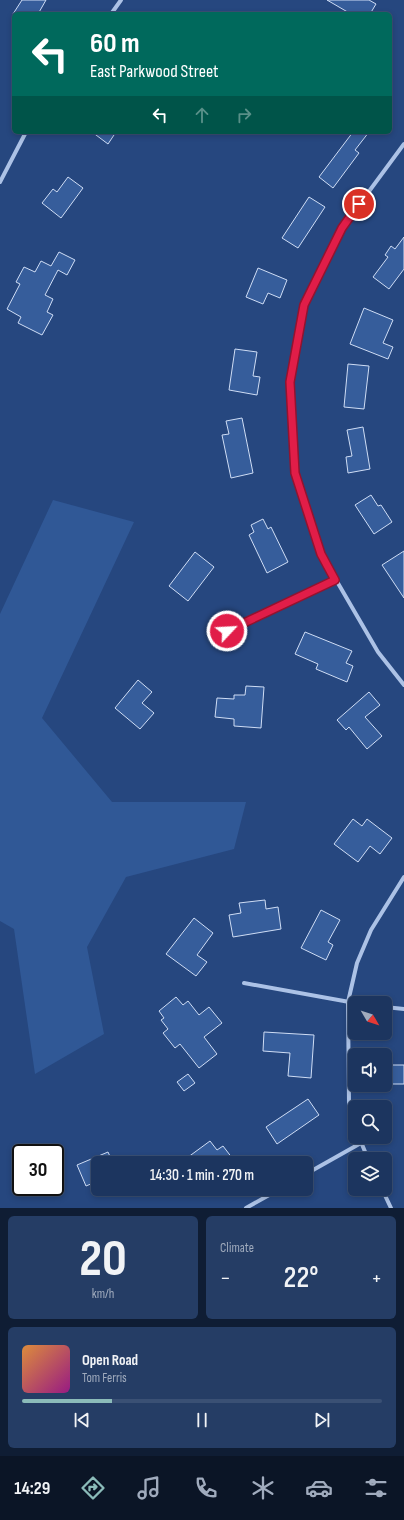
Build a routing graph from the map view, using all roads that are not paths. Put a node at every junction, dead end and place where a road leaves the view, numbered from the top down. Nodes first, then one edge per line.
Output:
1 (121, 0) edge
2 (112, 12) edge
3 (25, 134) edge
4 (404, 144) edge
5 (0, 182) edge
6 (335, 580) junction
7 (227, 631) dead end
8 (404, 685) edge
9 (404, 877) edge
10 (244, 983) dead end
11 (349, 996) edge
12 (348, 1002) edge
13 (392, 1008) edge
14 (404, 1009) edge
15 (348, 1040) edge
16 (349, 1100) edge
17 (359, 1144) edge
18 (313, 1170) edge
19 (267, 1196) edge
20 (385, 1196) edge
21 (246, 1208) edge
22 (391, 1208) edge

1 - 2 street
3 - 5 street
4 - 6 street
6 - 7 street
6 - 8 street
9 - 11 street
10 - 12 street
13 - 14 street
15 - 16 street
17 - 18 street
19 - 21 street
20 - 22 street

